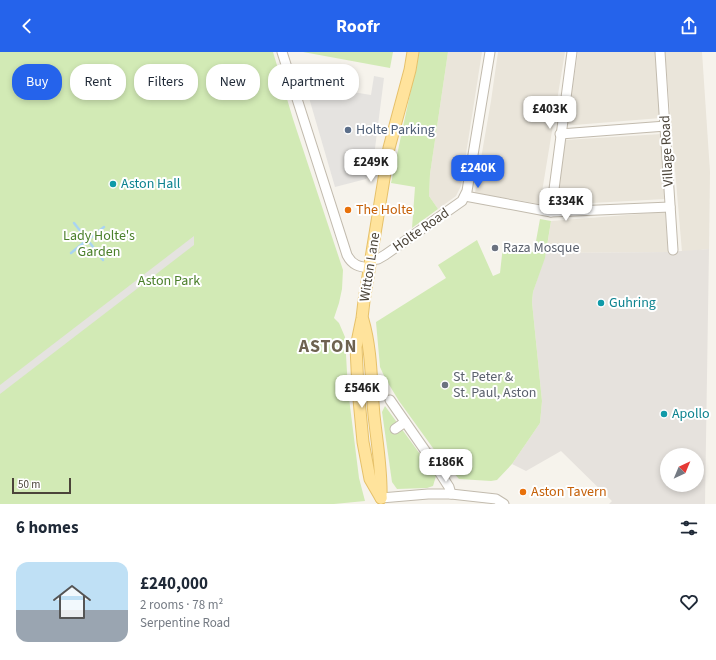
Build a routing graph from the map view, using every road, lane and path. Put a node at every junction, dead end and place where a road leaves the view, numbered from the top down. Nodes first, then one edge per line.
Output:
1 (282, 52) edge
2 (413, 52) edge
3 (490, 52) edge
4 (572, 52) edge
5 (660, 52) edge
6 (666, 126) junction
7 (560, 134) junction
8 (465, 196) junction
9 (670, 207) junction
10 (550, 212) junction
11 (673, 250) dead end
12 (370, 264) junction
13 (390, 400) dead end
14 (405, 422) junction
15 (395, 429) dead end
16 (451, 494) junction
17 (382, 501) edge
18 (504, 504) edge

1 - 12 street
2 - 12 main road, Witton Lane
3 - 8 street
4 - 7 street
5 - 6 street, Village Road
6 - 7 street
6 - 9 street, Village Road
7 - 10 street
8 - 10 street
8 - 12 street, Holte Road
9 - 10 street
9 - 11 street, Village Road
12 - 17 main road, Witton Lane
13 - 14 street
14 - 15 street
14 - 16 street
16 - 17 street
16 - 18 street

